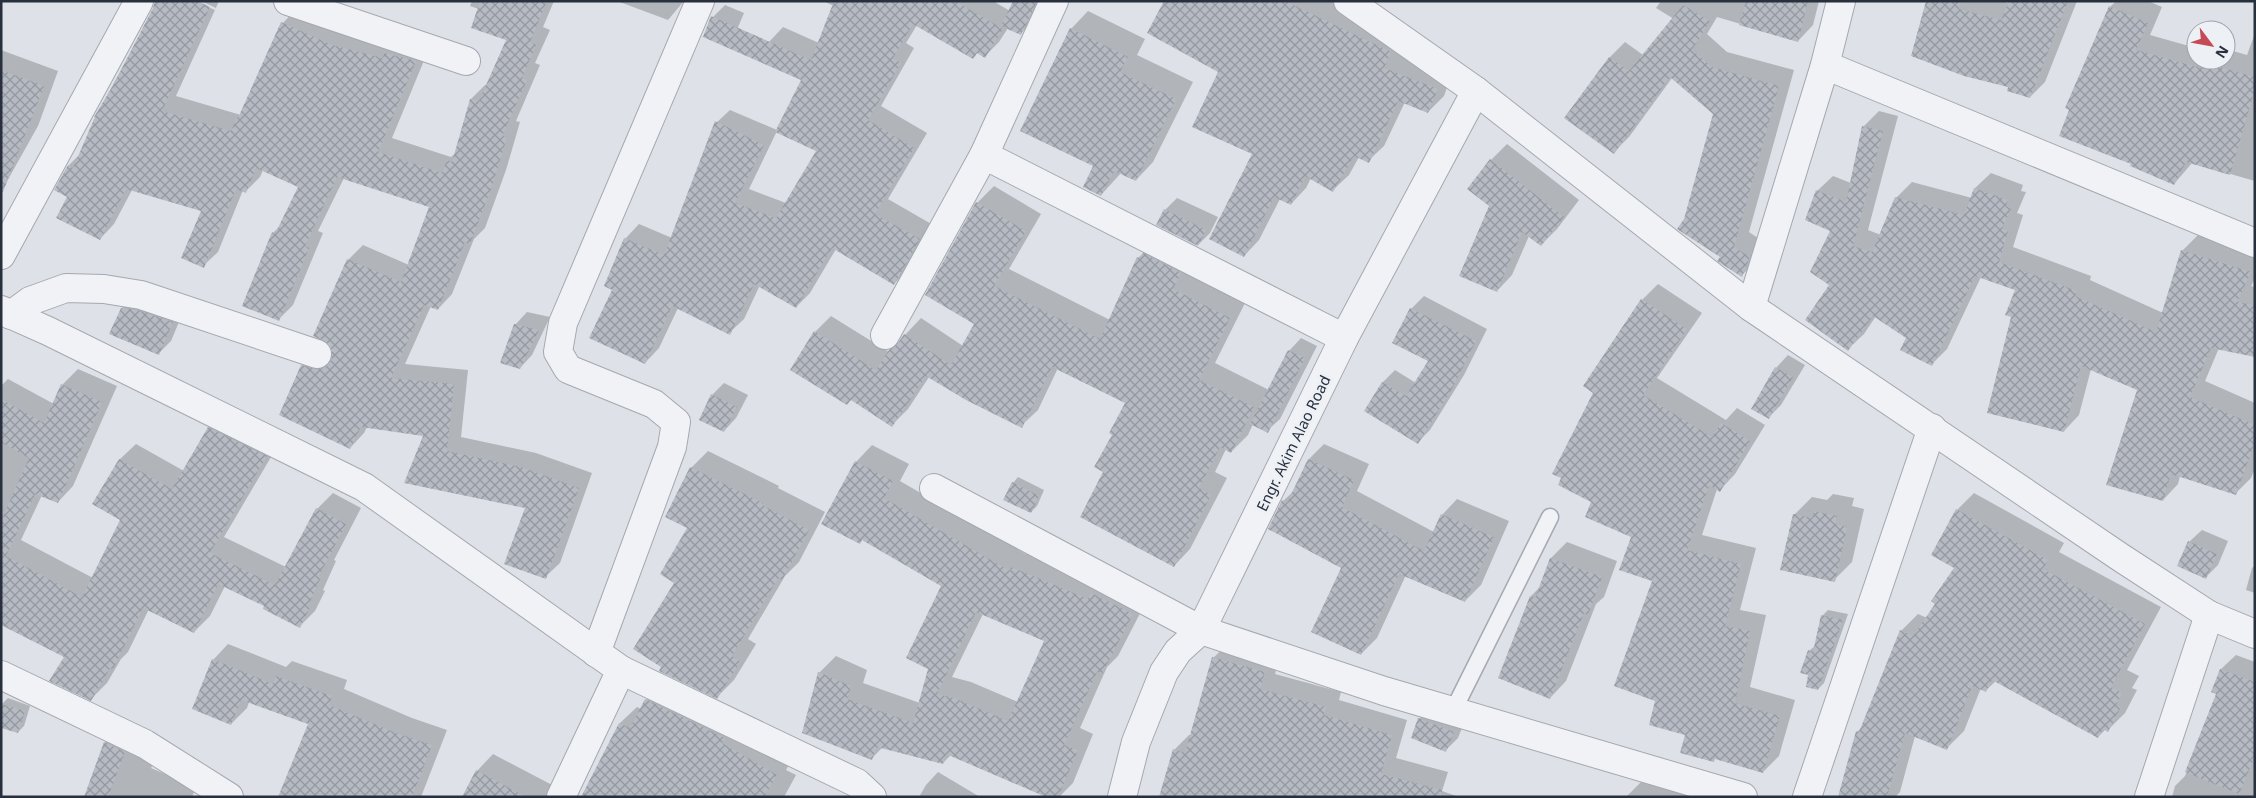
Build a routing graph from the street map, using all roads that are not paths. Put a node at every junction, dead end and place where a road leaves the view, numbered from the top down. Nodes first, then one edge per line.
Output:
1 (139, 1) edge
2 (288, 1) edge
3 (700, 1) edge
4 (1054, 1) edge
5 (1348, 1) edge
6 (1842, 1) edge
7 (466, 61) dead end
8 (1825, 65) junction
9 (1476, 91) junction
10 (984, 155) junction
11 (2255, 243) edge
12 (1, 254) edge
13 (1751, 307) junction
14 (6, 313) edge
15 (885, 336) dead end
16 (1344, 338) junction
17 (317, 354) dead end
18 (1932, 428) junction
19 (934, 488) dead end
20 (1550, 517) dead end
21 (2209, 615) junction
22 (1201, 630) junction
23 (2255, 634) edge
24 (596, 653) junction
25 (621, 670) junction
26 (1, 674) edge
27 (1453, 711) junction
28 (230, 797) edge
29 (560, 797) edge
30 (872, 797) edge
31 (1122, 797) edge
32 (1743, 797) edge
33 (1807, 797) edge
34 (2149, 797) edge

1 - 12 street
2 - 7 street
3 - 24 street
4 - 10 street
5 - 9 street
6 - 8 street
8 - 11 street
8 - 13 street
9 - 13 street
9 - 16 street, Engr. Akim Alao Road
10 - 15 street
10 - 16 street
13 - 18 street
14 - 17 street
14 - 24 street
16 - 22 street, Engr. Akim Alao Road
18 - 21 street
18 - 33 street
19 - 22 street
20 - 27 lane
21 - 23 street
21 - 34 street
22 - 27 street
22 - 31 street, Engr. Akim Alao Road
24 - 25 street
25 - 29 street
25 - 30 street
26 - 28 street
27 - 32 street

